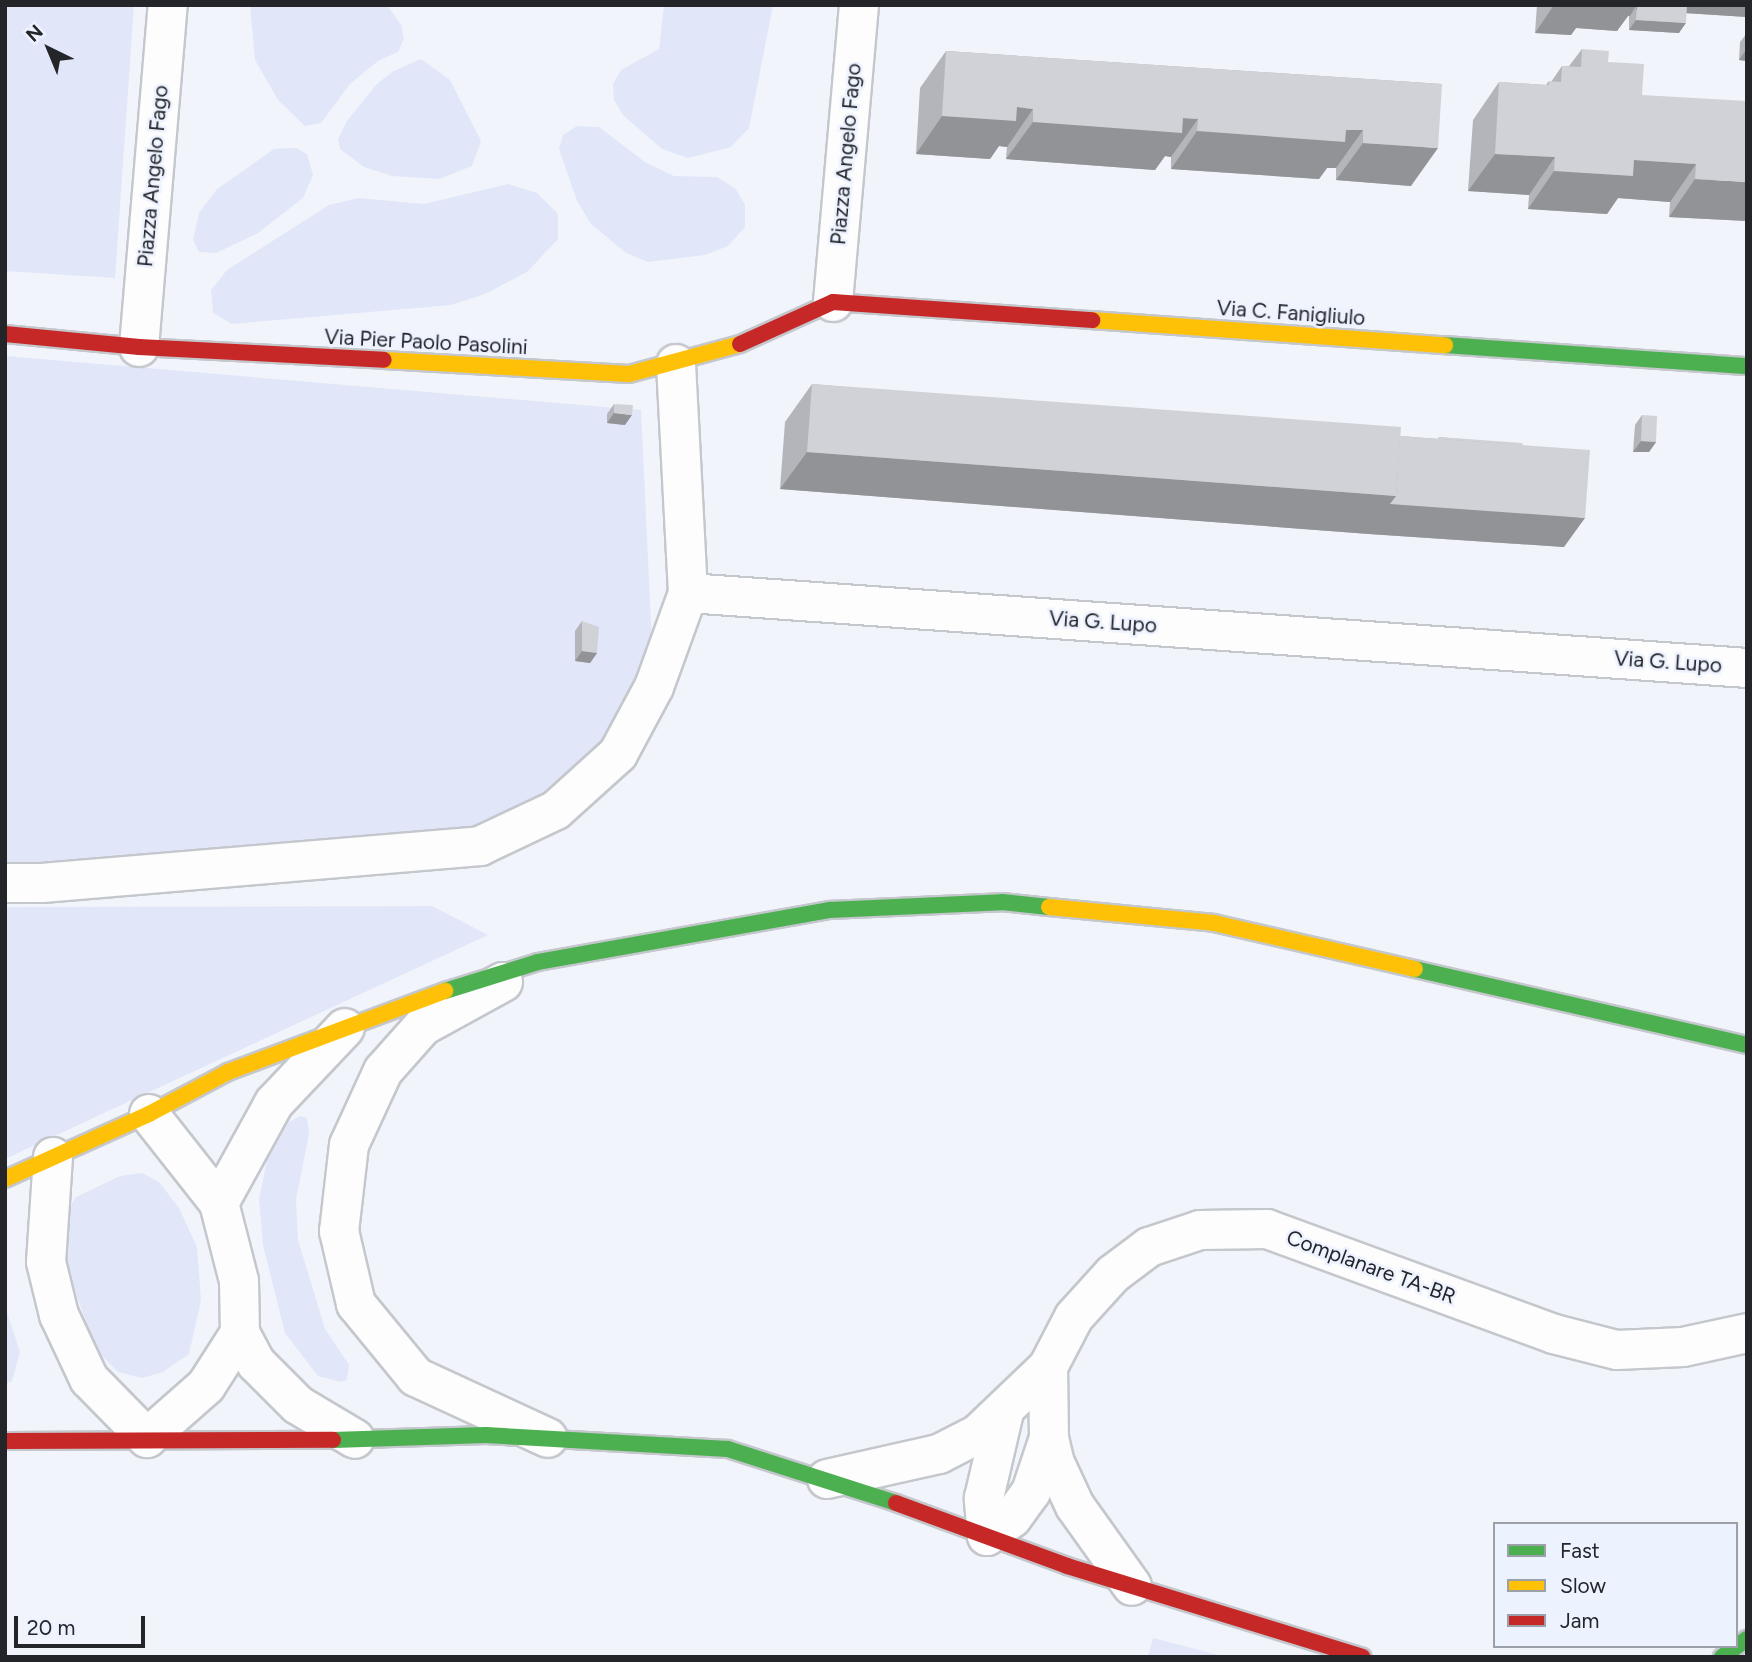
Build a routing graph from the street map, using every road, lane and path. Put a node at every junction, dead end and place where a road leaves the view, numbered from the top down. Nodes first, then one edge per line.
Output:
1 (168, 5) edge
2 (859, 5) edge
3 (833, 302) junction
4 (5, 334) edge
5 (139, 347) junction
6 (676, 364) junction
7 (1747, 366) edge
8 (688, 593) junction
9 (1747, 668) edge
10 (5, 883) edge
11 (538, 962) junction
12 (345, 1028) junction
13 (1747, 1045) edge
14 (149, 1115) junction
15 (53, 1157) junction
16 (5, 1178) edge
17 (219, 1203) junction
18 (240, 1333) junction
19 (1747, 1334) edge
20 (1048, 1367) junction
21 (1004, 1412) junction
22 (147, 1438) junction
23 (548, 1438) junction
24 (1049, 1438) junction
25 (355, 1439) junction
26 (5, 1441) edge
27 (827, 1479) junction
28 (987, 1536) junction
29 (1132, 1586) junction
30 (1362, 1657) edge

1 - 5 street, Piazza Angelo Fago
2 - 3 street, Piazza Angelo Fago
3 - 6 main road, Via Pier Paolo Pasolini
3 - 7 main road, Via C. Fanigliulo
4 - 5 main road, Via Pier Paolo Pasolini
5 - 6 main road, Via Pier Paolo Pasolini
6 - 8 street
8 - 9 street, Via G. Lupo
8 - 10 street
11 - 12 main road
11 - 13 main road
11 - 23 street
12 - 14 main road
12 - 17 street
14 - 15 main road
14 - 17 street
15 - 16 main road
15 - 22 street
17 - 18 street
18 - 22 street
18 - 25 street
19 - 20 street, Complanare TA-BR
20 - 21 street
20 - 24 street
21 - 27 street
21 - 28 street
22 - 25 main road
22 - 26 main road
23 - 25 main road
23 - 27 main road
24 - 28 street
24 - 29 street
27 - 28 main road
28 - 29 main road
29 - 30 main road

